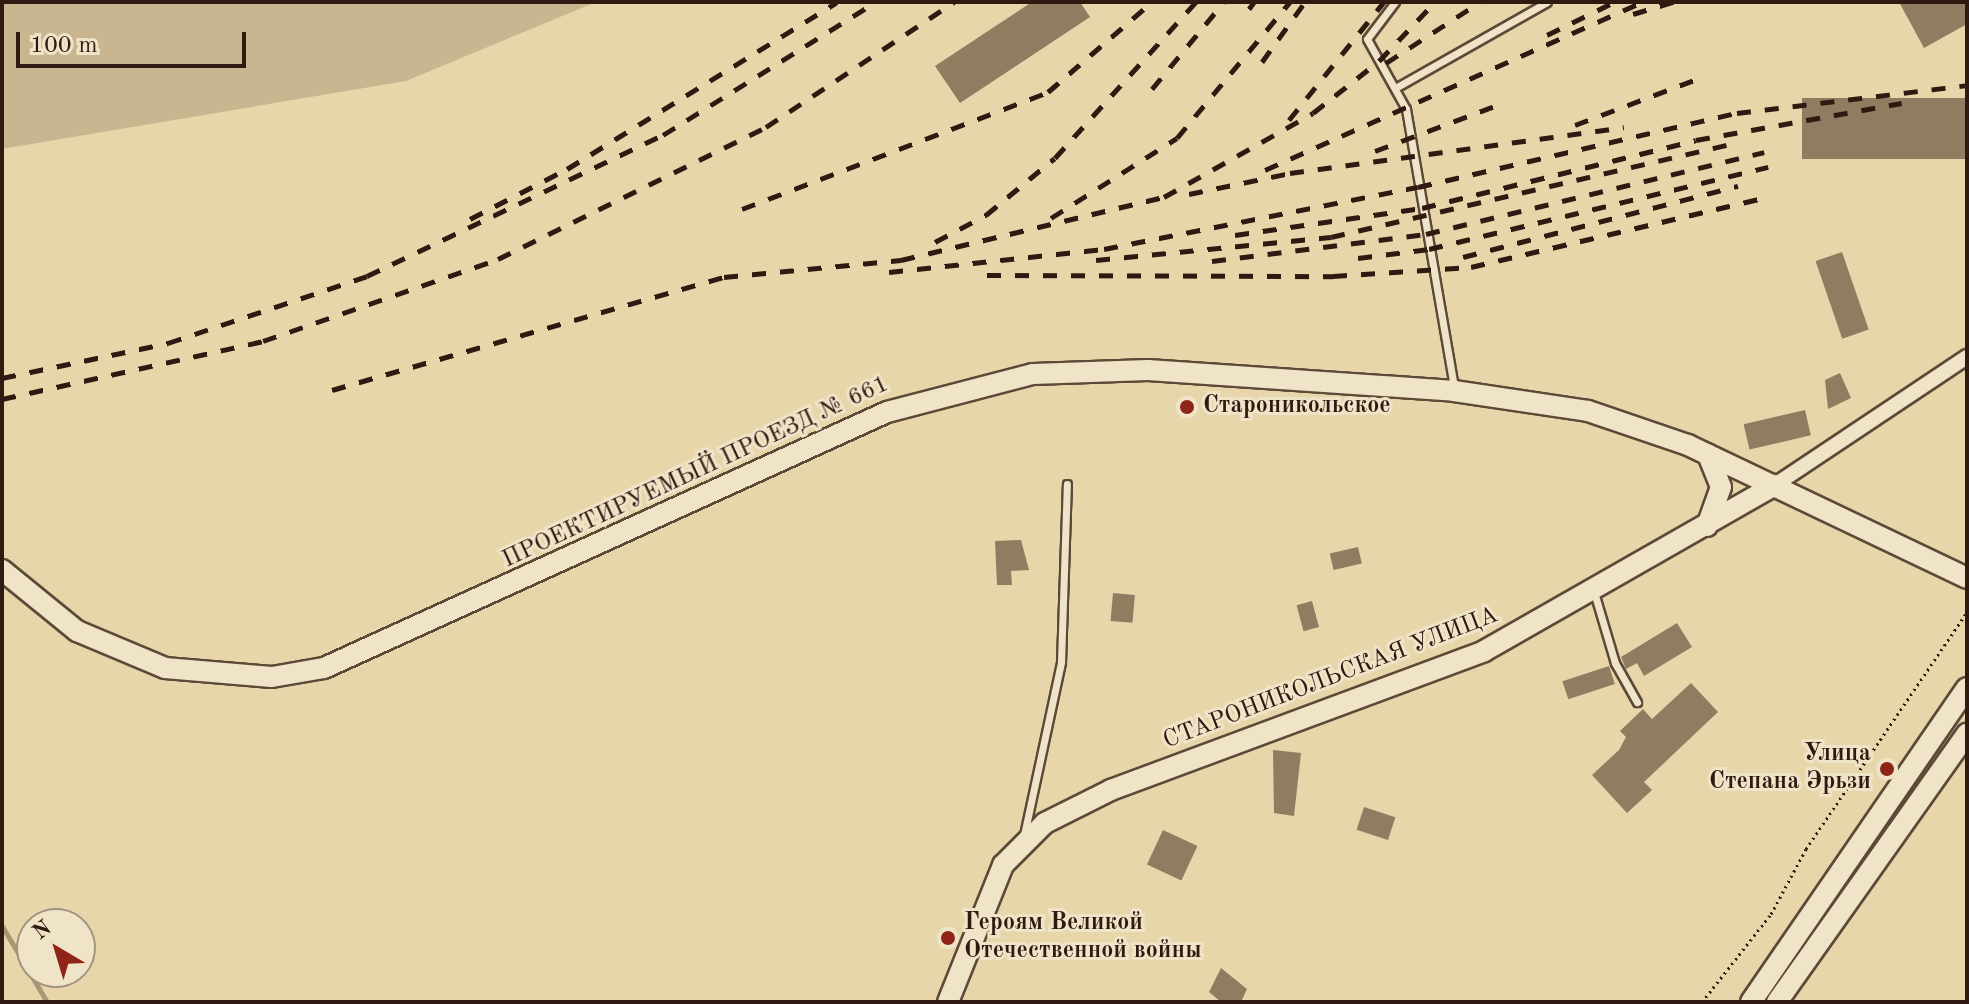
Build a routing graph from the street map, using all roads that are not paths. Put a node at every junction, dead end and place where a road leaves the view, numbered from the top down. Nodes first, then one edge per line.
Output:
1 (1395, 2) edge
2 (1547, 2) edge
3 (1397, 87) junction
4 (1967, 357) edge
5 (1454, 391) junction
6 (1708, 454) junction
7 (1067, 484) dead end
8 (1775, 485) junction
9 (1707, 526) junction
10 (2, 570) edge
11 (1967, 578) edge
12 (1593, 590) junction
13 (1967, 688) edge
14 (1637, 702) dead end
15 (1967, 734) edge
16 (1023, 841) junction
17 (948, 1002) edge
18 (1751, 1002) edge
19 (1777, 1002) edge

1 - 3 lane
2 - 3 lane
3 - 5 lane
4 - 8 street, СТАРОНИКОЛЬСКАЯ УЛИЦА
5 - 6 main road, ПРОЕКТИРУЕМЫЙ ПРОЕЗД № 661
5 - 10 main road, ПРОЕКТИРУЕМЫЙ ПРОЕЗД № 661
6 - 8 main road, ПРОЕКТИРУЕМЫЙ ПРОЕЗД № 661
6 - 9 main road
7 - 16 lane
8 - 9 main road, СТАРОНИКОЛЬСКАЯ УЛИЦА
8 - 11 main road
9 - 12 main road, СТАРОНИКОЛЬСКАЯ УЛИЦА
12 - 14 lane
12 - 16 main road, СТАРОНИКОЛЬСКАЯ УЛИЦА
13 - 18 main road
15 - 19 main road
16 - 17 main road, СТАРОНИКОЛЬСКАЯ УЛИЦА

